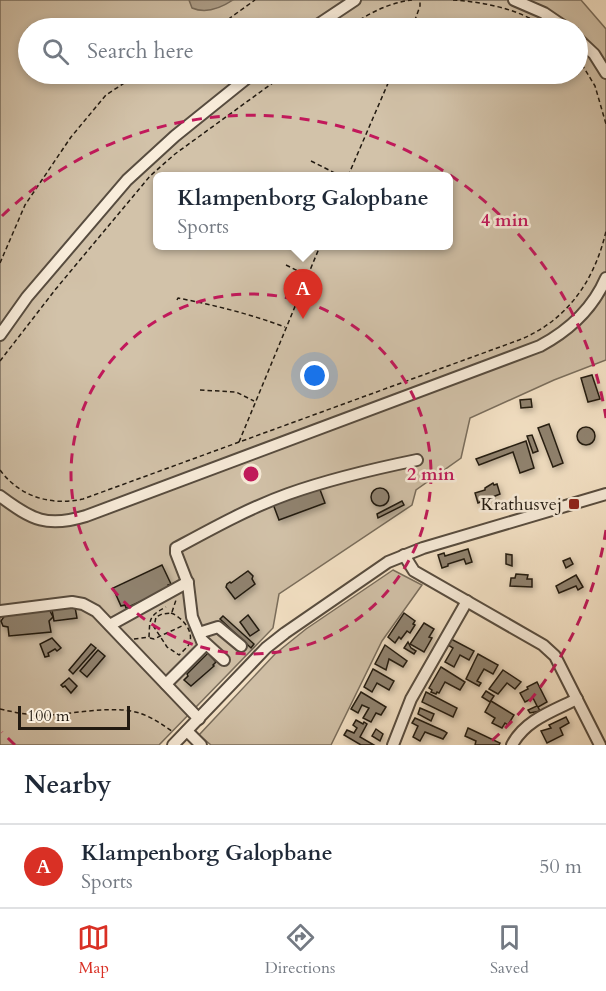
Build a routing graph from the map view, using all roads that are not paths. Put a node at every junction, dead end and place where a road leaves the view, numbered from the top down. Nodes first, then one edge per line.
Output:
1 (355, 0) edge
2 (514, 0) edge
3 (328, 18) edge
4 (551, 18) edge
5 (588, 48) edge
6 (606, 73) edge
7 (240, 84) edge
8 (606, 278) edge
9 (0, 335) edge
10 (417, 460) dead end
11 (606, 494) edge
12 (0, 496) edge
13 (404, 555) junction
14 (188, 582) junction
15 (467, 601) junction
16 (0, 611) edge
17 (110, 625) junction
18 (200, 636) junction
19 (241, 646) dead end
20 (225, 660) dead end
21 (166, 684) junction
22 (577, 699) junction
23 (199, 719) junction
24 (180, 738) edge
25 (201, 745) edge
26 (393, 745) edge
27 (512, 745) edge
28 (600, 745) edge

1 - 3 street
2 - 4 street
5 - 6 street
7 - 9 street
8 - 12 street
10 - 14 street
11 - 13 street
13 - 15 street
13 - 23 street
14 - 17 street
14 - 18 street
15 - 22 street
15 - 26 street
16 - 17 street
17 - 21 street
18 - 19 street
18 - 20 street
18 - 21 street
21 - 23 street
22 - 27 street
22 - 28 street
23 - 24 street
24 - 25 street

